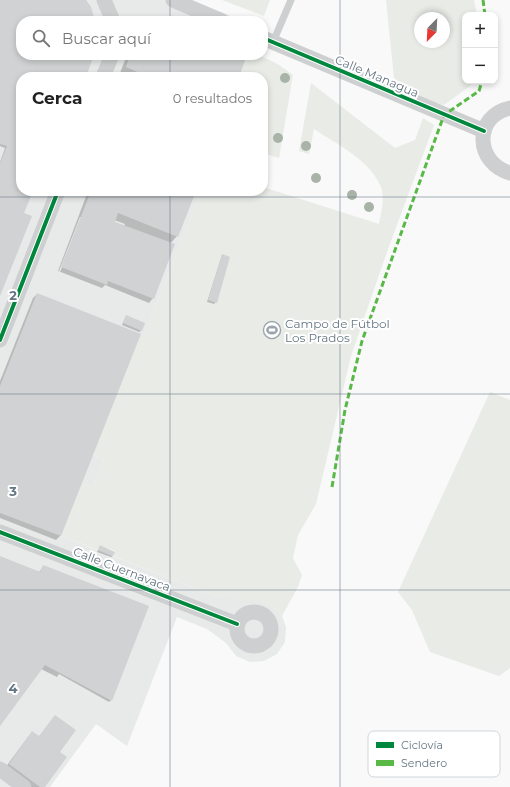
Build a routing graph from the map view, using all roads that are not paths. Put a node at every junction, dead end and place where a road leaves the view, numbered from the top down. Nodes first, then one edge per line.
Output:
1 (104, 0) edge
2 (173, 0) edge
3 (290, 0) edge
4 (111, 16) edge
5 (210, 16) edge
6 (268, 40) edge
7 (110, 60) edge
8 (105, 72) edge
9 (510, 108) edge
10 (484, 131) junction
11 (510, 173) edge
12 (56, 196) edge
13 (0, 340) edge
14 (0, 532) edge
15 (237, 624) dead end
16 (0, 769) edge
17 (24, 787) edge

1 - 4 street
2 - 5 street
3 - 6 lane
6 - 10 street, Calle Managua
7 - 8 street
9 - 10 street
10 - 11 street
12 - 13 street
14 - 15 street, Calle Cuernavaca
16 - 17 street

